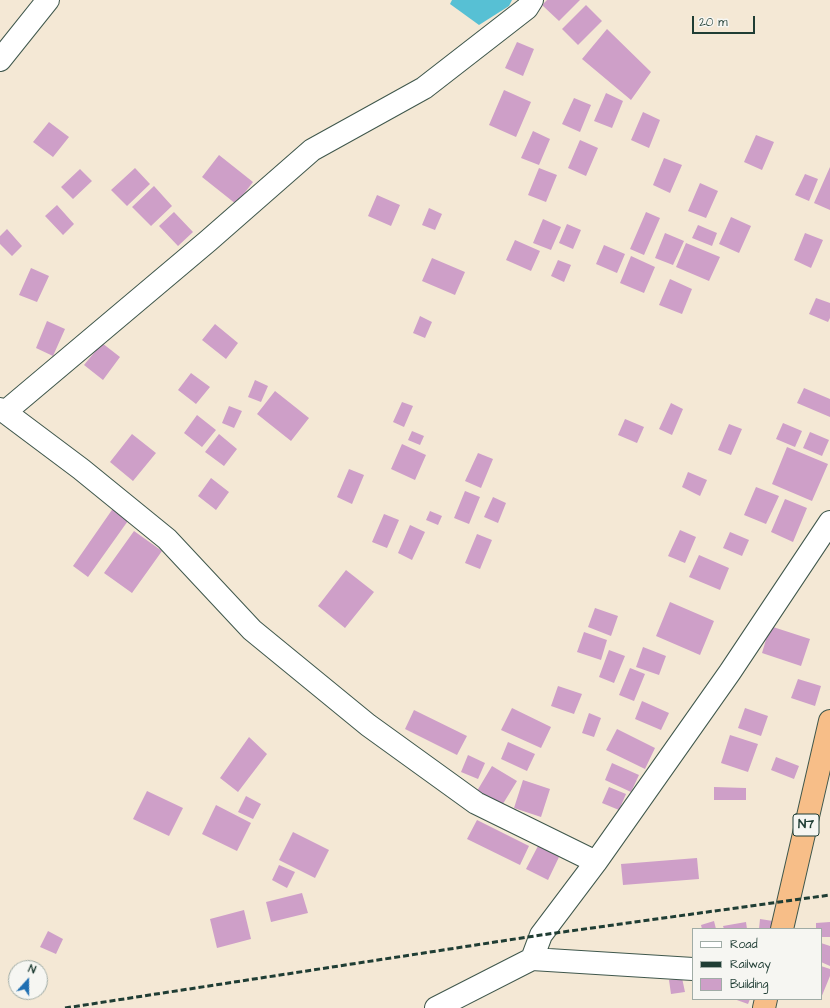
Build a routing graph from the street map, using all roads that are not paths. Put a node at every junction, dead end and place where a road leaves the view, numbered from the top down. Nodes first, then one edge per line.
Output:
1 (48, 0) edge
2 (532, 0) edge
3 (0, 60) edge
4 (2, 411) edge
5 (830, 522) edge
6 (830, 721) edge
7 (596, 862) junction
8 (782, 928) edge
9 (532, 959) junction
10 (692, 969) edge
11 (436, 1008) edge

1 - 3 street
2 - 4 street
4 - 7 street
5 - 7 street
6 - 8 highway, N7
7 - 9 street
9 - 10 street
9 - 11 street

